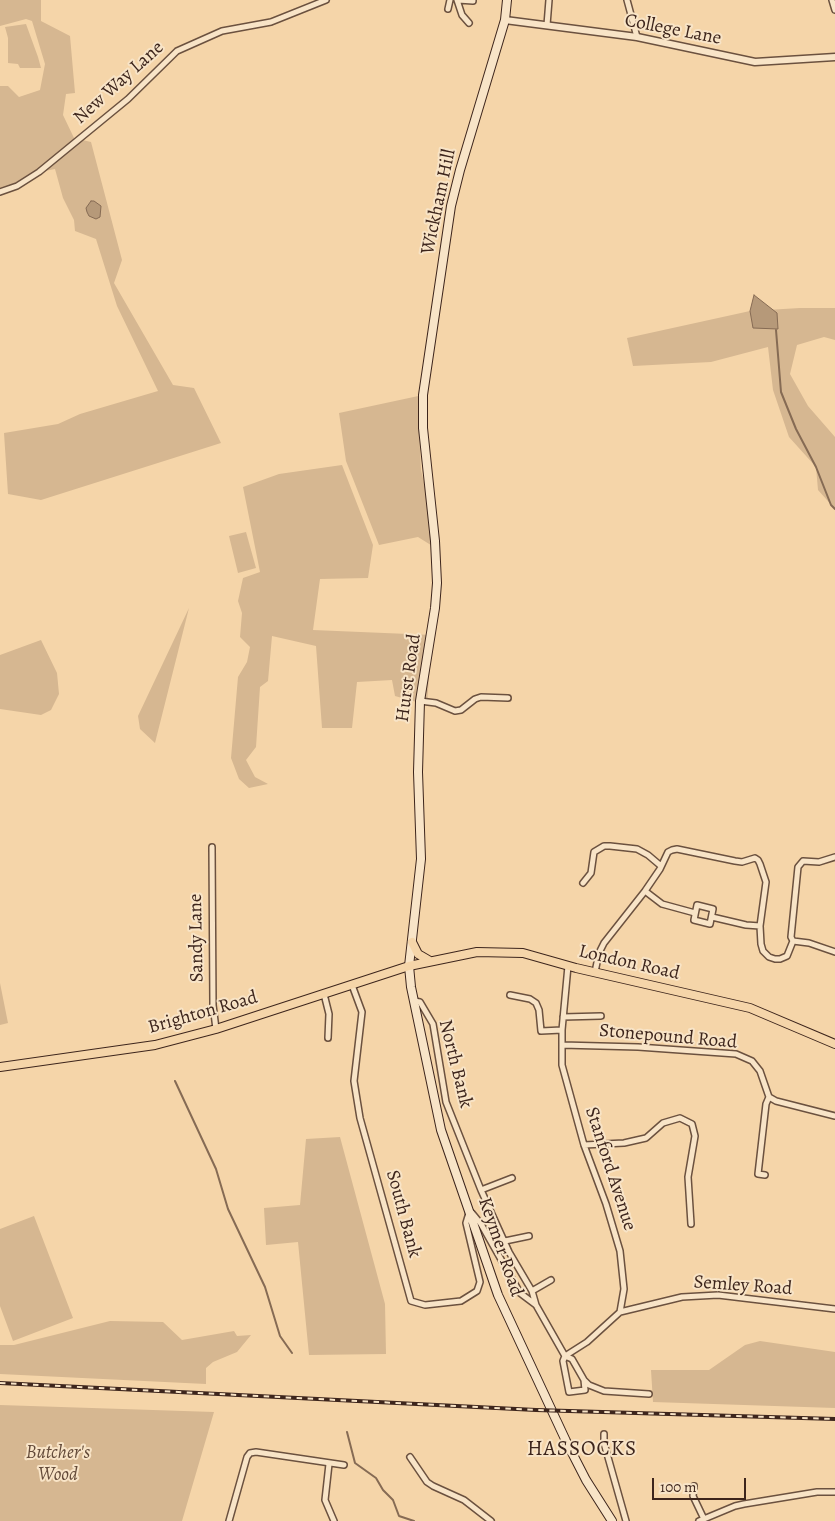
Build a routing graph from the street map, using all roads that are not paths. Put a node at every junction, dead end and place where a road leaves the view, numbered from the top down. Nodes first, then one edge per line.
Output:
1 (326, 0) edge
2 (450, 0) edge
3 (458, 0) edge
4 (507, 0) edge
5 (549, 0) edge
6 (627, 0) edge
7 (832, 0) edge
8 (473, 1) edge
9 (835, 8) edge
10 (448, 9) dead end
11 (505, 20) junction
12 (469, 23) dead end
13 (546, 25) junction
14 (637, 37) junction
15 (835, 57) edge
16 (0, 192) edge
17 (423, 395) joint
18 (508, 698) dead end
19 (420, 701) junction
20 (212, 848) dead end
21 (835, 857) edge
22 (662, 866) junction
23 (583, 883) dead end
24 (644, 891) junction
25 (695, 913) junction
26 (712, 917) junction
27 (760, 926) junction
28 (793, 941) junction
29 (412, 942) junction
30 (835, 952) edge
31 (430, 961) junction
32 (409, 966) junction
33 (568, 966) junction
34 (595, 972) junction
35 (352, 985) junction
36 (324, 994) junction
37 (510, 995) dead end
38 (414, 1000) junction
39 (601, 1016) dead end
40 (563, 1017) junction
41 (216, 1029) junction
42 (562, 1030) junction
43 (328, 1038) dead end
44 (835, 1044) edge
45 (562, 1046) junction
46 (0, 1067) edge
47 (769, 1097) junction
48 (835, 1116) edge
49 (584, 1145) junction
50 (765, 1175) dead end
51 (512, 1178) dead end
52 (482, 1190) junction
53 (470, 1210) junction
54 (691, 1224) dead end
55 (529, 1236) dead end
56 (505, 1241) junction
57 (551, 1280) dead end
58 (532, 1291) junction
59 (536, 1305) junction
60 (835, 1309) edge
61 (620, 1312) junction
62 (565, 1356) junction
63 (584, 1380) junction
64 (649, 1394) dead end
65 (604, 1434) dead end
66 (410, 1458) dead end
67 (329, 1464) junction
68 (344, 1465) dead end
69 (694, 1486) dead end
70 (835, 1492) edge
71 (702, 1520) edge
72 (229, 1521) edge
73 (334, 1521) edge
74 (491, 1521) edge
75 (612, 1521) edge
76 (626, 1521) edge

1 - 16 street, New Way Lane
2 - 10 street
3 - 8 street
3 - 12 street
4 - 11 main road, Wickham Hill
5 - 13 street
6 - 14 street
7 - 9 street
11 - 13 street, College Lane
11 - 17 main road, Wickham Hill
13 - 14 street, College Lane
14 - 15 street, College Lane
17 - 19 main road, Hurst Road
18 - 19 street
19 - 29 main road, Hurst Road
20 - 41 street, Sandy Lane
21 - 28 street
22 - 23 street
22 - 24 street
22 - 27 street
24 - 25 street
24 - 34 street
25 - 26 street
25 - 26 street
26 - 27 street
27 - 28 street
28 - 30 street
29 - 31 main road
29 - 32 main road, Hurst Road
31 - 32 main road, London Road
31 - 33 main road, London Road
32 - 35 main road, Brighton Road
32 - 38 main road, Keymer Road
33 - 34 main road, London Road
33 - 40 street, Stanford Avenue
34 - 44 main road, London Road
35 - 36 main road, Brighton Road
35 - 53 street, South Bank
36 - 41 main road, Brighton Road
36 - 43 street
37 - 42 street
38 - 52 street, North Bank
38 - 53 main road, Keymer Road
39 - 40 street
40 - 42 street, Stanford Avenue
41 - 46 main road, Brighton Road
42 - 45 street, Stanford Avenue
45 - 47 street, Stonepound Road
45 - 49 street, Stanford Avenue
47 - 48 street
47 - 50 street
49 - 54 street
49 - 61 street, Stanford Avenue
51 - 52 street
52 - 56 street, North Bank
53 - 59 street
53 - 75 main road, Keymer Road
55 - 56 street
56 - 58 street, North Bank
57 - 58 street
58 - 59 street, North Bank
59 - 62 street
60 - 61 street, Semley Road
61 - 62 street
62 - 63 street
62 - 63 street
63 - 64 street
65 - 76 street
66 - 74 street
67 - 68 street
67 - 72 street
67 - 73 street
69 - 71 street
70 - 71 street

